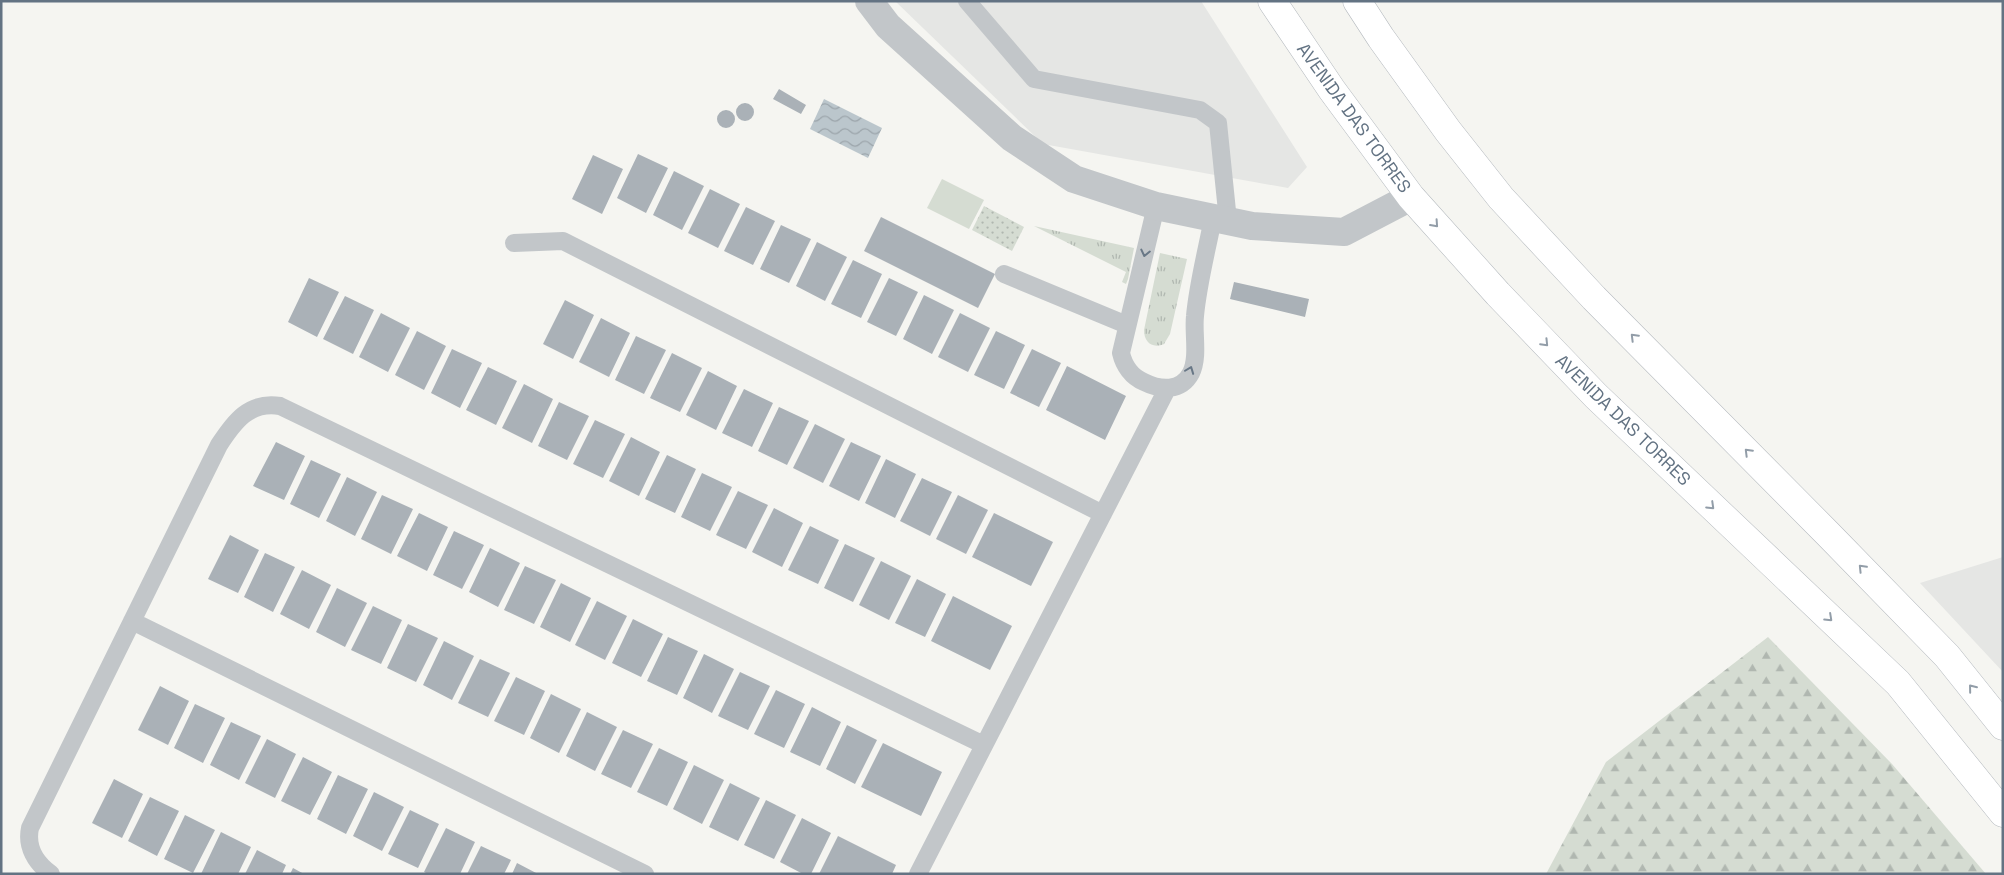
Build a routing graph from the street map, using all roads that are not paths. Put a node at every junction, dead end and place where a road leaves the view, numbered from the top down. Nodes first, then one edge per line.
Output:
1 (869, 1) edge
2 (967, 1) edge
3 (1272, 1) edge
4 (1357, 1) edge
5 (1411, 197) junction
6 (1156, 206) junction
7 (1221, 219) junction
8 (514, 243) dead end
9 (1004, 274) dead end
10 (1128, 325) junction
11 (1167, 389) junction
12 (1103, 514) junction
13 (132, 621) junction
14 (2003, 726) edge
15 (984, 745) junction
16 (2003, 813) edge
17 (51, 874) edge
18 (645, 874) edge
19 (918, 874) edge

1 - 6 street
2 - 7 lane
3 - 5 main road, AVENIDA DAS TORRES
14 -> 4 main road
5 - 7 street
5 -> 16 main road, AVENIDA DAS TORRES
6 - 7 street
6 -> 10 lane
11 -> 7 lane
8 - 12 lane
9 - 10 lane
10 - 11 lane
11 - 12 lane
12 - 15 lane
13 - 15 lane
13 - 17 lane
13 - 18 lane
15 - 19 lane

